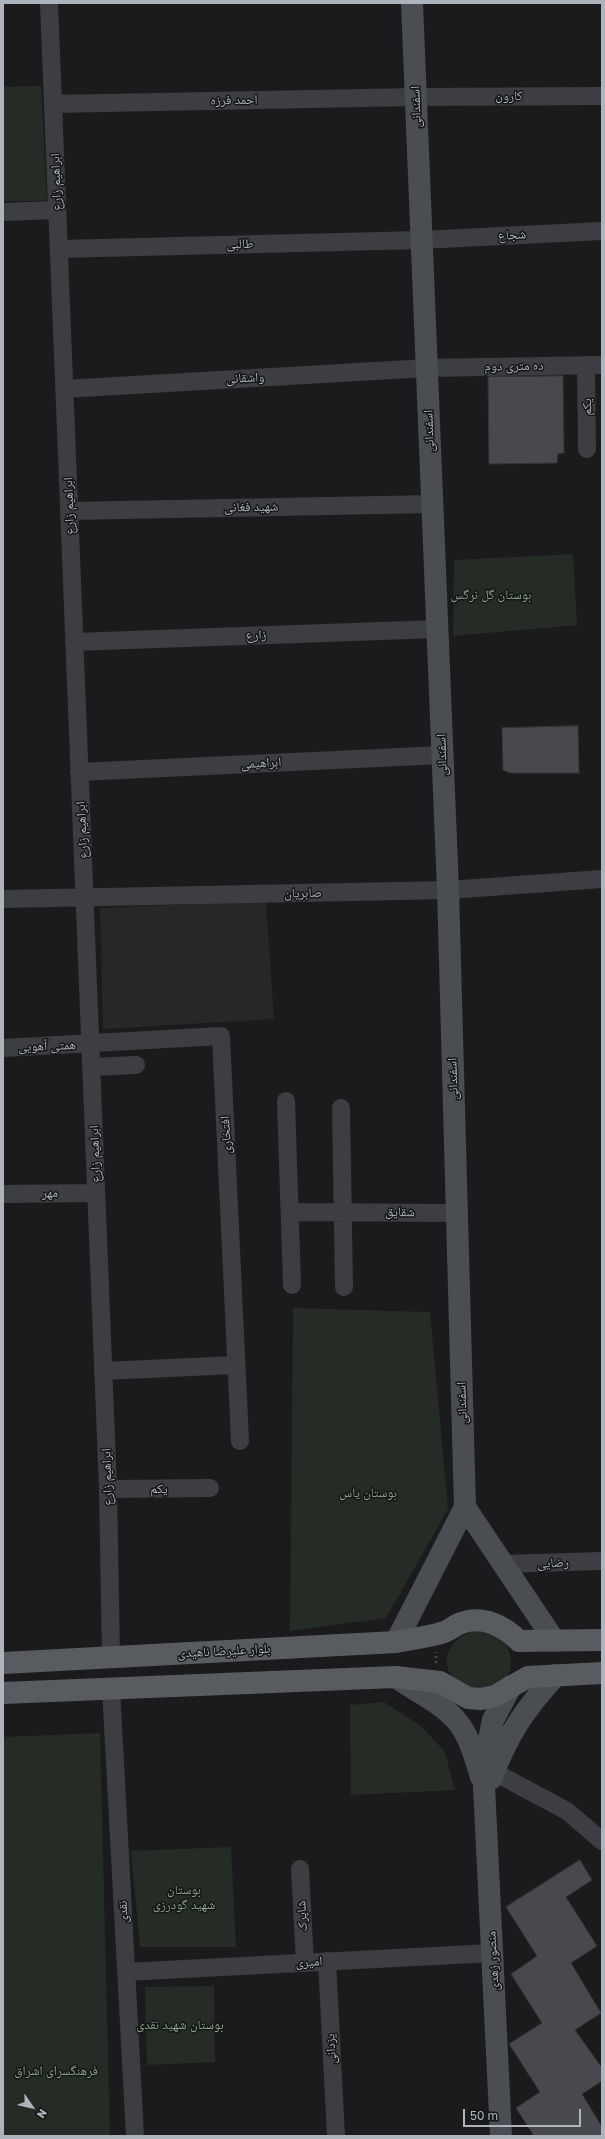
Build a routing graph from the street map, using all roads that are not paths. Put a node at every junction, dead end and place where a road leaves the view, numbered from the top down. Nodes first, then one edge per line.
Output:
1 (49, 3) edge
2 (412, 3) edge
3 (602, 96) edge
4 (416, 97) junction
5 (53, 104) junction
6 (57, 210) junction
7 (3, 212) edge
8 (602, 231) edge
9 (421, 240) junction
10 (59, 249) junction
11 (594, 365) edge
12 (426, 368) junction
13 (64, 389) junction
14 (587, 449) dead end
15 (432, 504) junction
16 (69, 511) junction
17 (437, 629) junction
18 (74, 642) junction
19 (442, 755) junction
20 (79, 772) junction
21 (602, 879) edge
22 (448, 890) junction
23 (85, 897) junction
24 (3, 899) edge
25 (90, 1045) junction
26 (3, 1048) edge
27 (136, 1065) dead end
28 (91, 1067) junction
29 (286, 1101) dead end
30 (341, 1108) dead end
31 (96, 1193) junction
32 (3, 1194) edge
33 (290, 1212) junction
34 (343, 1212) junction
35 (457, 1213) junction
36 (292, 1285) dead end
37 (344, 1287) dead end
38 (236, 1365) junction
39 (103, 1372) junction
40 (240, 1441) dead end
41 (210, 1488) dead end
42 (108, 1489) junction
43 (465, 1507) junction
44 (602, 1561) edge
45 (503, 1564) junction
46 (554, 1640) junction
47 (602, 1640) edge
48 (396, 1642) junction
49 (187, 1653) junction
50 (136, 1656) junction
51 (111, 1657) junction
52 (3, 1663) edge
53 (602, 1673) edge
54 (556, 1674) junction
55 (394, 1677) junction
56 (178, 1685) junction
57 (511, 1686) junction
58 (136, 1687) junction
59 (111, 1688) junction
60 (3, 1693) edge
61 (488, 1784) junction
62 (602, 1841) edge
63 (300, 1869) dead end
64 (492, 1953) junction
65 (327, 1961) junction
66 (305, 1962) junction
67 (126, 1972) junction
68 (135, 2136) edge
69 (336, 2136) edge
70 (501, 2136) edge

1 - 5 street, ابراهیم زارع
2 - 4 main road, اسفندانی
3 - 4 street, کارون
4 - 5 street, احمد فرزه
4 - 9 main road, اسفندانی
5 - 6 street, ابراهیم زارع
6 - 7 street
6 - 10 street, ابراهیم زارع
8 - 9 street, شجاع
9 - 10 street, طالبی
9 - 12 main road, اسفندانی
10 - 13 street, ابراهیم زارع
11 - 12 street, ده متری دوم
11 - 14 street, یکم
12 - 13 street, واشقانی
12 - 15 main road, اسفندانی
13 - 16 street, ابراهیم زارع
15 - 16 street, شهید فغانی
15 - 17 main road, اسفندانی
16 - 18 street, ابراهیم زارع
17 - 18 street, زارع
17 - 19 main road, اسفندانی
18 - 20 street, ابراهیم زارع
19 - 20 street, ابراهیمی
19 - 22 main road, اسفندانی
20 - 23 street, ابراهیم زارع
21 - 22 street, صابریان
22 - 23 street, صابریان
22 - 35 main road, اسفندانی
23 - 24 street, صابریان
23 - 25 street, ابراهیم زارع
25 - 26 street, همتی آهویی
25 - 28 street, ابراهیم زارع
25 - 38 street, افتخاری
27 - 28 street
28 - 31 street, ابراهیم زارع
29 - 33 street
30 - 34 street
31 - 32 street, مهر
31 - 39 street, ابراهیم زارع
33 - 34 street, شقایق
33 - 36 street
34 - 35 street, شقایق
34 - 37 street
35 - 43 main road, اسفندانی
38 - 39 street
38 - 40 street, افتخاری
39 - 42 street, ابراهیم زارع
41 - 42 street, یکم
42 - 51 street, ابراهیم زارع
43 - 45 main road
43 - 48 main road
44 - 45 street, رضایی
45 - 46 main road
46 - 47 main road
46 - 48 main road, بلوار علیرضا ناهیدی
48 - 49 main road, بلوار علیرضا ناهیدی
49 - 50 main road, بلوار علیرضا ناهیدی
49 - 56 main road
50 - 51 main road, بلوار علیرضا ناهیدی
50 - 58 main road
51 - 52 main road, بلوار علیرضا ناهیدی
53 - 54 main road
54 - 57 main road
54 - 61 main road
55 - 56 main road
55 - 57 main road
55 - 61 main road, منصور زهدی
56 - 58 main road
57 - 61 main road, منصور زهدی
58 - 59 main road
59 - 60 main road
59 - 67 street, نقدی
61 - 62 street
61 - 64 main road, منصور زهدی
63 - 66 street, شاپرک
64 - 65 street, امیری
64 - 70 main road, منصور زهدی
65 - 66 street, امیری
65 - 69 street, یزدانی
66 - 67 street, امیری
67 - 68 street, نقدی

